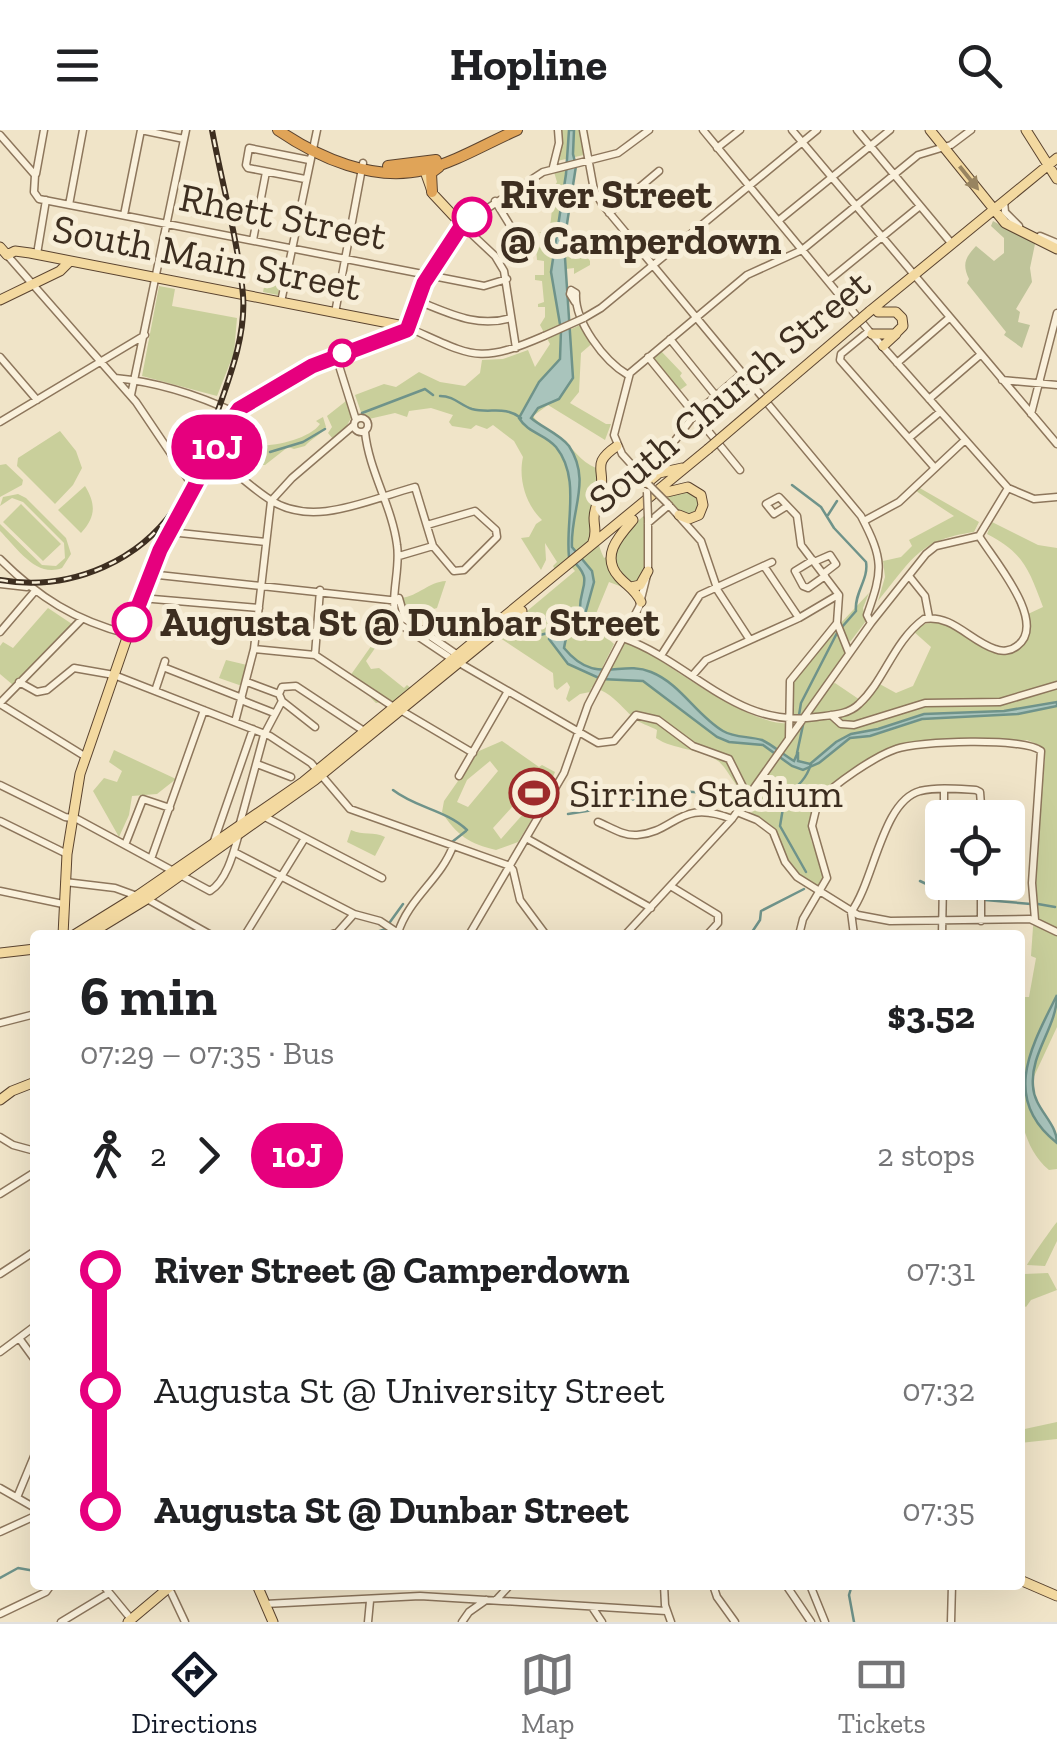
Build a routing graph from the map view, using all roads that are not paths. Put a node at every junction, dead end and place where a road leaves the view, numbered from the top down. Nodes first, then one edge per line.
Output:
1 (44, 130) edge
2 (84, 130) edge
3 (141, 130) edge
4 (278, 130) edge
5 (289, 130) edge
6 (317, 130) edge
7 (506, 130) edge
8 (517, 130) edge
9 (558, 130) edge
10 (583, 130) edge
11 (649, 130) edge
12 (703, 130) edge
13 (740, 130) edge
14 (792, 130) edge
15 (817, 130) edge
16 (856, 130) edge
17 (890, 130) edge
18 (930, 130) edge
19 (971, 130) edge
20 (1026, 130) edge
21 (185, 134) edge
22 (0, 135) edge
23 (483, 142) junction
24 (802, 142) junction
25 (870, 146) junction
26 (944, 147) junction
27 (717, 148) junction
28 (311, 152) junction
29 (1057, 158) edge
30 (585, 160) junction
31 (445, 162) junction
32 (362, 166) junction
33 (423, 166) junction
34 (556, 166) junction
35 (1047, 166) junction
36 (659, 171) dead end
37 (266, 172) junction
38 (35, 175) junction
39 (894, 175) junction
40 (832, 178) junction
41 (306, 179) junction
42 (1057, 179) edge
43 (748, 186) junction
44 (432, 192) junction
45 (46, 200) junction
46 (494, 201) junction
47 (1004, 202) junction
48 (69, 205) junction
49 (856, 206) junction
50 (920, 206) junction
51 (994, 209) junction
52 (609, 214) junction
53 (124, 215) junction
54 (778, 221) junction
55 (168, 224) junction
56 (462, 225) junction
57 (882, 238) junction
58 (254, 240) junction
59 (952, 244) junction
60 (1057, 246) edge
61 (292, 248) junction
62 (802, 250) junction
63 (3, 251) edge
64 (37, 254) junction
65 (346, 258) junction
66 (70, 261) junction
67 (499, 261) junction
68 (652, 265) junction
69 (914, 275) junction
70 (429, 276) junction
71 (158, 278) junction
72 (506, 278) junction
73 (828, 281) junction
74 (32, 284) junction
75 (0, 300) edge
76 (281, 302) junction
77 (418, 302) junction
78 (575, 302) dead end
79 (335, 313) junction
80 (874, 313) junction
81 (1057, 313) edge
82 (512, 318) junction
83 (696, 318) junction
84 (949, 318) junction
85 (382, 322) junction
86 (409, 328) junction
87 (871, 332) junction
88 (898, 332) junction
89 (146, 334) junction
90 (387, 337) junction
91 (670, 339) junction
92 (883, 346) junction
93 (516, 348) junction
94 (980, 355) junction
95 (336, 356) junction
96 (0, 357) edge
97 (648, 357) junction
98 (100, 361) junction
99 (898, 362) junction
100 (743, 374) junction
101 (628, 375) junction
102 (114, 378) junction
103 (136, 380) junction
104 (1001, 380) junction
105 (1039, 383) junction
106 (1057, 385) edge
107 (131, 396) junction
108 (716, 396) junction
109 (930, 399) junction
110 (37, 400) junction
111 (246, 405) junction
112 (940, 412) junction
113 (236, 413) junction
114 (695, 414) junction
115 (1031, 415) junction
116 (0, 422) edge
117 (359, 428) junction
118 (223, 436) junction
119 (909, 438) junction
120 (616, 440) junction
121 (965, 440) junction
122 (1057, 444) edge
123 (710, 451) junction
124 (213, 454) junction
125 (697, 458) junction
126 (934, 466) junction
127 (740, 470) dead end
128 (637, 472) junction
129 (648, 487) junction
130 (194, 488) junction
131 (1008, 488) junction
132 (384, 495) junction
133 (1057, 497) edge
134 (668, 500) junction
135 (271, 501) junction
136 (787, 506) dead end
137 (678, 516) joint
138 (634, 520) junction
139 (648, 520) junction
140 (864, 521) junction
141 (692, 523) junction
142 (427, 525) junction
143 (169, 532) junction
144 (981, 533) junction
145 (266, 542) junction
146 (433, 546) junction
147 (586, 553) junction
148 (398, 556) junction
149 (0, 559) edge
150 (814, 561) junction
151 (772, 562) dead end
152 (764, 566) junction
153 (648, 571) junction
154 (149, 574) junction
155 (824, 575) junction
156 (909, 576) junction
157 (0, 584) edge
158 (262, 586) junction
159 (630, 586) junction
160 (717, 588) junction
161 (32, 589) junction
162 (320, 590) junction
163 (839, 595) junction
164 (141, 598) junction
165 (396, 598) junction
166 (641, 602) junction
167 (259, 608) junction
168 (929, 617) junction
169 (799, 618) junction
170 (396, 619) junction
171 (81, 620) junction
172 (837, 623) junction
173 (871, 623) junction
174 (414, 626) junction
175 (0, 632) edge
176 (128, 634) junction
177 (623, 638) junction
178 (750, 640) junction
179 (254, 649) junction
180 (849, 653) junction
181 (662, 654) junction
182 (315, 655) junction
183 (460, 660) junction
184 (114, 675) junction
185 (692, 676) junction
186 (19, 682) junction
187 (247, 682) junction
188 (1057, 685) edge
189 (154, 691) junction
190 (508, 691) junction
191 (280, 698) junction
192 (242, 699) junction
193 (0, 704) edge
194 (398, 709) junction
195 (204, 710) junction
196 (274, 712) junction
197 (831, 715) junction
198 (787, 720) junction
199 (802, 720) junction
200 (236, 722) junction
201 (315, 727) dead end
202 (253, 729) junction
203 (361, 730) dead end
204 (578, 732) junction
205 (264, 733) junction
206 (787, 743) junction
207 (473, 753) junction
208 (86, 757) junction
209 (257, 764) junction
210 (320, 773) junction
211 (459, 776) dead end
212 (291, 777) dead end
213 (0, 785) edge
214 (944, 790) junction
215 (748, 796) junction
216 (944, 800) edge
217 (979, 800) edge
218 (247, 805) junction
219 (170, 808) junction
220 (737, 812) junction
221 (260, 816) junction
222 (71, 817) junction
223 (732, 820) junction
224 (0, 821) edge
225 (598, 822) dead end
226 (239, 830) junction
227 (305, 838) junction
228 (526, 838) junction
229 (212, 844) junction
230 (125, 845) junction
231 (453, 846) junction
232 (234, 852) junction
233 (67, 854) junction
234 (151, 859) junction
235 (510, 866) junction
236 (177, 873) junction
237 (281, 876) junction
238 (382, 878) dead end
239 (65, 882) junction
240 (499, 885) junction
241 (672, 886) junction
242 (516, 890) junction
243 (0, 891) edge
244 (820, 893) junction
245 (142, 898) junction
246 (943, 900) edge
247 (981, 900) edge
248 (63, 904) junction
249 (650, 908) junction
250 (851, 912) junction
251 (354, 914) junction
252 (942, 920) junction
253 (1035, 920) junction
254 (981, 922) junction
255 (62, 930) edge
256 (94, 930) edge
257 (201, 930) edge
258 (248, 930) edge
259 (340, 930) edge
260 (393, 930) edge
261 (401, 930) edge
262 (473, 930) edge
263 (542, 930) edge
264 (630, 930) edge
265 (711, 930) edge
266 (800, 930) edge
267 (853, 930) edge
268 (942, 930) edge
269 (1057, 932) edge
270 (30, 950) edge
271 (0, 953) edge
272 (30, 1015) edge
273 (0, 1023) edge
274 (30, 1084) edge
275 (0, 1100) edge
276 (0, 1137) edge
277 (30, 1150) edge
278 (30, 1175) edge
279 (0, 1194) edge
280 (30, 1254) edge
281 (0, 1274) edge
282 (30, 1330) edge
283 (19, 1338) junction
284 (0, 1352) edge
285 (30, 1353) edge
286 (30, 1466) edge
287 (0, 1488) edge
288 (18, 1496) junction
289 (30, 1504) edge
290 (30, 1518) edge
291 (0, 1532) edge
292 (1025, 1582) edge
293 (48, 1590) edge
294 (106, 1590) edge
295 (165, 1590) edge
296 (172, 1590) edge
297 (260, 1590) edge
298 (504, 1590) edge
299 (664, 1590) edge
300 (715, 1590) edge
301 (789, 1590) edge
302 (812, 1590) edge
303 (952, 1590) edge
304 (109, 1593) junction
305 (1057, 1596) edge
306 (492, 1600) junction
307 (370, 1601) junction
308 (265, 1604) junction
309 (592, 1607) junction
310 (666, 1612) junction
311 (0, 1614) edge
312 (130, 1620) edge
313 (61, 1622) edge
314 (185, 1622) edge
315 (272, 1622) edge
316 (368, 1622) edge
317 (462, 1622) edge
318 (602, 1622) edge
319 (670, 1622) edge
320 (736, 1622) edge
321 (811, 1622) edge
322 (826, 1622) edge
323 (950, 1622) edge

1 - 38 street
2 - 48 street
3 - 21 street
3 - 53 street
4 - 28 highway
5 - 28 highway
6 - 28 street
7 - 23 highway
8 - 23 highway
9 - 34 street
10 - 30 street
11 - 30 street
12 - 27 street
13 - 27 street
14 - 24 street
15 - 24 street, South Main Street
16 - 25 street
17 - 25 street
18 - 26 main road
19 - 26 street
20 - 35 main road
21 - 55 street
22 - 38 street
23 - 31 highway
23 - 33 highway
24 - 40 street
24 - 43 street, South Main Street
25 - 39 street
25 - 40 street
26 - 39 street
26 -> 51 main road
27 - 43 street
28 - 32 highway
28 - 37 street
28 - 41 street
29 - 35 main road, South Church Street
30 - 34 street
30 - 52 street
31 - 33 highway
31 - 44 highway
32 - 33 highway
32 - 65 street
33 - 44 main road
34 - 46 street
35 - 42 main road
35 - 47 main road, South Church Street
36 - 52 street
37 - 41 street
37 - 58 street
38 - 45 street
39 - 49 street
39 - 50 street
40 - 49 street
40 - 54 street
41 - 61 street
43 - 54 street
43 - 68 street, South Main Street
44 - 56 main road
45 - 48 street, Rhett Street
45 - 64 street
46 - 56 street
46 - 67 street
47 - 51 main road, South Church Street
47 - 60 street
48 - 53 street, Rhett Street
49 - 57 street
49 - 62 street
50 - 57 street
50 - 59 street
51 - 59 main road, South Church Street
51 - 60 main road
52 - 68 street
53 - 55 street, Rhett Street
54 - 62 street
55 - 58 street, Rhett Street
55 - 71 street
56 - 67 street
56 - 70 main road
57 - 69 street
57 - 73 street
58 - 61 street, Rhett Street
59 - 69 main road, South Church Street
61 - 65 street, Rhett Street
61 - 76 street
62 - 73 street
62 - 83 street
63 - 64 main road, South Main Street
63 - 74 street
64 - 66 main road, South Main Street
65 - 70 street, Rhett Street
65 - 79 street
66 - 71 main road, South Main Street
66 - 74 main road
67 - 72 street
68 - 83 street
68 - 93 street, South Main Street, bridge
69 - 80 main road, South Church Street
69 - 84 street
70 - 72 street, Rhett Street
70 - 77 main road
71 - 76 main road, South Main Street
71 - 89 street
72 - 82 street
73 - 87 street
74 - 75 main road
74 - 98 street
76 - 79 main road, South Main Street
77 - 82 street
77 - 86 main road
78 - 101 street
79 - 85 main road, South Main Street
80 - 88 main road
80 - 123 main road, South Church Street, bridge
81 - 105 street
82 - 93 street
83 - 91 street
83 - 100 street
84 - 94 street
84 - 99 street
85 - 86 main road, South Main Street
85 - 90 main road
86 - 90 main road
86 - 93 street, South Main Street
87 - 88 main road
87 - 92 street
87 - 119 street
88 - 92 main road
89 - 98 street
89 - 103 street
90 - 95 main road
91 - 97 street
91 - 108 street
92 - 99 street
94 - 104 street
94 - 109 street
95 - 111 main road
95 - 117 street
96 - 110 street
97 - 101 street
97 - 114 street
98 - 102 street
98 - 110 street
99 - 109 street
100 - 108 street
100 - 140 street
101 - 120 street
102 - 103 street
102 - 107 street
103 - 107 street
103 - 113 street
104 - 105 street
104 - 115 street
105 - 106 street
105 - 115 street
107 - 130 street
108 - 114 street
109 - 112 street
110 - 116 street
111 - 113 main road
111 - 118 main road
112 - 119 street
112 - 121 street
113 - 118 main road
114 - 127 street
114 - 128 street
115 - 122 street
117 - 132 street
117 - 135 street
118 - 124 main road
119 - 126 street
120 - 128 street
120 - 147 main road
121 - 126 street
121 - 131 street
123 - 125 main road, South Church Street
123 - 134 main road, South Church Street
124 - 130 main road
124 - 135 street
125 - 129 main road
125 - 147 main road, South Church Street
126 - 140 street
128 - 129 street
129 - 134 street, bridge
129 - 139 street, bridge
130 - 143 main road
131 - 133 street
131 - 144 street
132 - 135 street
132 - 142 street
132 - 148 street
134 - 137 street
134 - 138 main road, South Church Street
134 - 139 street
134 - 141 main road
135 - 145 street
136 - 150 street
137 - 141 main road
138 - 147 main road, South Church Street
138 - 159 main road
139 - 153 street
140 - 173 street
141 - 160 street
142 - 146 street
142 - 146 street
143 - 145 street
143 - 154 main road
144 - 156 street
144 - 168 street
145 - 158 street
146 - 148 street
147 - 183 main road, South Church Street
148 - 165 street
149 - 161 street
150 - 155 street
150 - 155 street
150 - 155 street
151 - 152 street
152 - 160 street
152 - 169 street
153 - 159 main road
153 - 166 street
154 - 158 street
154 - 164 main road
155 - 163 street
156 - 168 street
156 - 173 street
157 - 161 street
158 - 162 street
158 - 167 street
159 - 166 main road
160 - 178 street
160 - 181 street
161 - 171 street
161 - 175 street
162 - 165 street
162 - 182 street
163 - 169 street
163 - 172 street
164 - 167 street
164 - 176 main road
165 - 170 street
165 - 174 street
166 - 177 street
167 - 179 street
168 - 197 street
169 - 178 street
170 - 174 street
170 - 183 street
171 - 176 street
171 - 186 street
172 - 180 street
172 - 198 street
173 - 180 street
174 - 183 street
176 - 184 main road
177 - 181 street
177 - 204 street
178 - 185 street
179 - 182 street
179 - 187 street
180 - 199 street
181 - 185 street
182 - 194 street
183 - 190 street
183 - 194 main road, South Church Street
184 - 186 street
184 - 189 street
184 - 208 main road
185 - 198 street
186 - 193 street
187 - 191 street
187 - 192 street
188 - 197 street
189 - 192 street
189 - 195 street
190 - 204 street
190 - 207 street
191 - 196 street
191 - 201 street
191 - 203 street
192 - 196 street
192 - 200 street
193 - 208 street
194 - 207 street
194 - 210 main road, South Church Street
195 - 200 street
195 - 219 street
196 - 205 street
197 - 199 street
198 - 199 street
198 - 206 street
199 - 206 street
200 - 202 street
202 - 205 street
202 - 229 street
204 - 215 street
204 - 228 street
205 - 209 street
205 - 210 street
206 - 215 street
207 - 211 street
208 - 222 main road
209 - 212 street
209 - 218 street
210 - 221 main road, South Church Street
210 - 231 street
213 - 222 street
214 - 216 street
214 - 217 street
214 - 250 street
215 - 220 street
218 - 221 street
218 - 226 street
219 - 230 street
219 - 234 street
220 - 223 street
220 - 244 street
221 - 226 main road, South Church Street
221 - 227 street
222 - 230 street
222 - 233 main road
223 - 225 street
223 - 241 street
224 - 233 street
226 - 229 main road, South Church Street
226 - 232 street
226 - 236 main road, South Church Street
227 - 237 street
227 - 238 street
228 - 235 street
228 - 249 street
229 - 236 main road, South Church Street
230 - 234 street
231 - 235 street
231 - 261 street
232 - 236 street
232 - 237 street
233 - 239 main road
234 - 236 street
235 - 240 street
235 - 242 street
236 - 245 main road, South Church Street
237 - 251 street
237 - 258 street
239 - 245 street
239 - 248 main road
240 - 242 street
240 - 262 street
241 - 249 street
241 - 265 street
242 - 263 street
243 - 248 street
244 - 250 street
244 - 253 street
244 - 266 street
245 - 256 main road, South Church Street
245 - 257 street
246 - 252 street
247 - 254 street
248 - 255 main road
249 - 264 street
250 - 252 street
250 - 267 street
251 - 259 street
251 - 260 street
252 - 254 street
252 - 268 street
253 - 254 street
253 - 269 street
270 - 271 main road
272 - 273 street
274 - 275 main road
276 - 277 street
278 - 279 street
280 - 281 street
282 - 283 street
283 - 284 street
283 - 285 street
286 - 288 street
287 - 288 street
288 - 289 street
290 - 291 street
292 - 305 main road
293 - 311 street
294 - 304 street
295 - 312 main road
296 - 314 street
297 - 308 main road
298 - 306 street
299 - 310 street
300 - 320 street
301 - 321 street
302 - 322 street
303 - 323 street
304 - 312 street
304 - 313 street
306 - 307 street
306 - 309 street
306 - 317 street
307 - 308 street
307 - 316 street
308 - 315 main road
309 - 310 street
309 - 318 street
310 - 319 street

